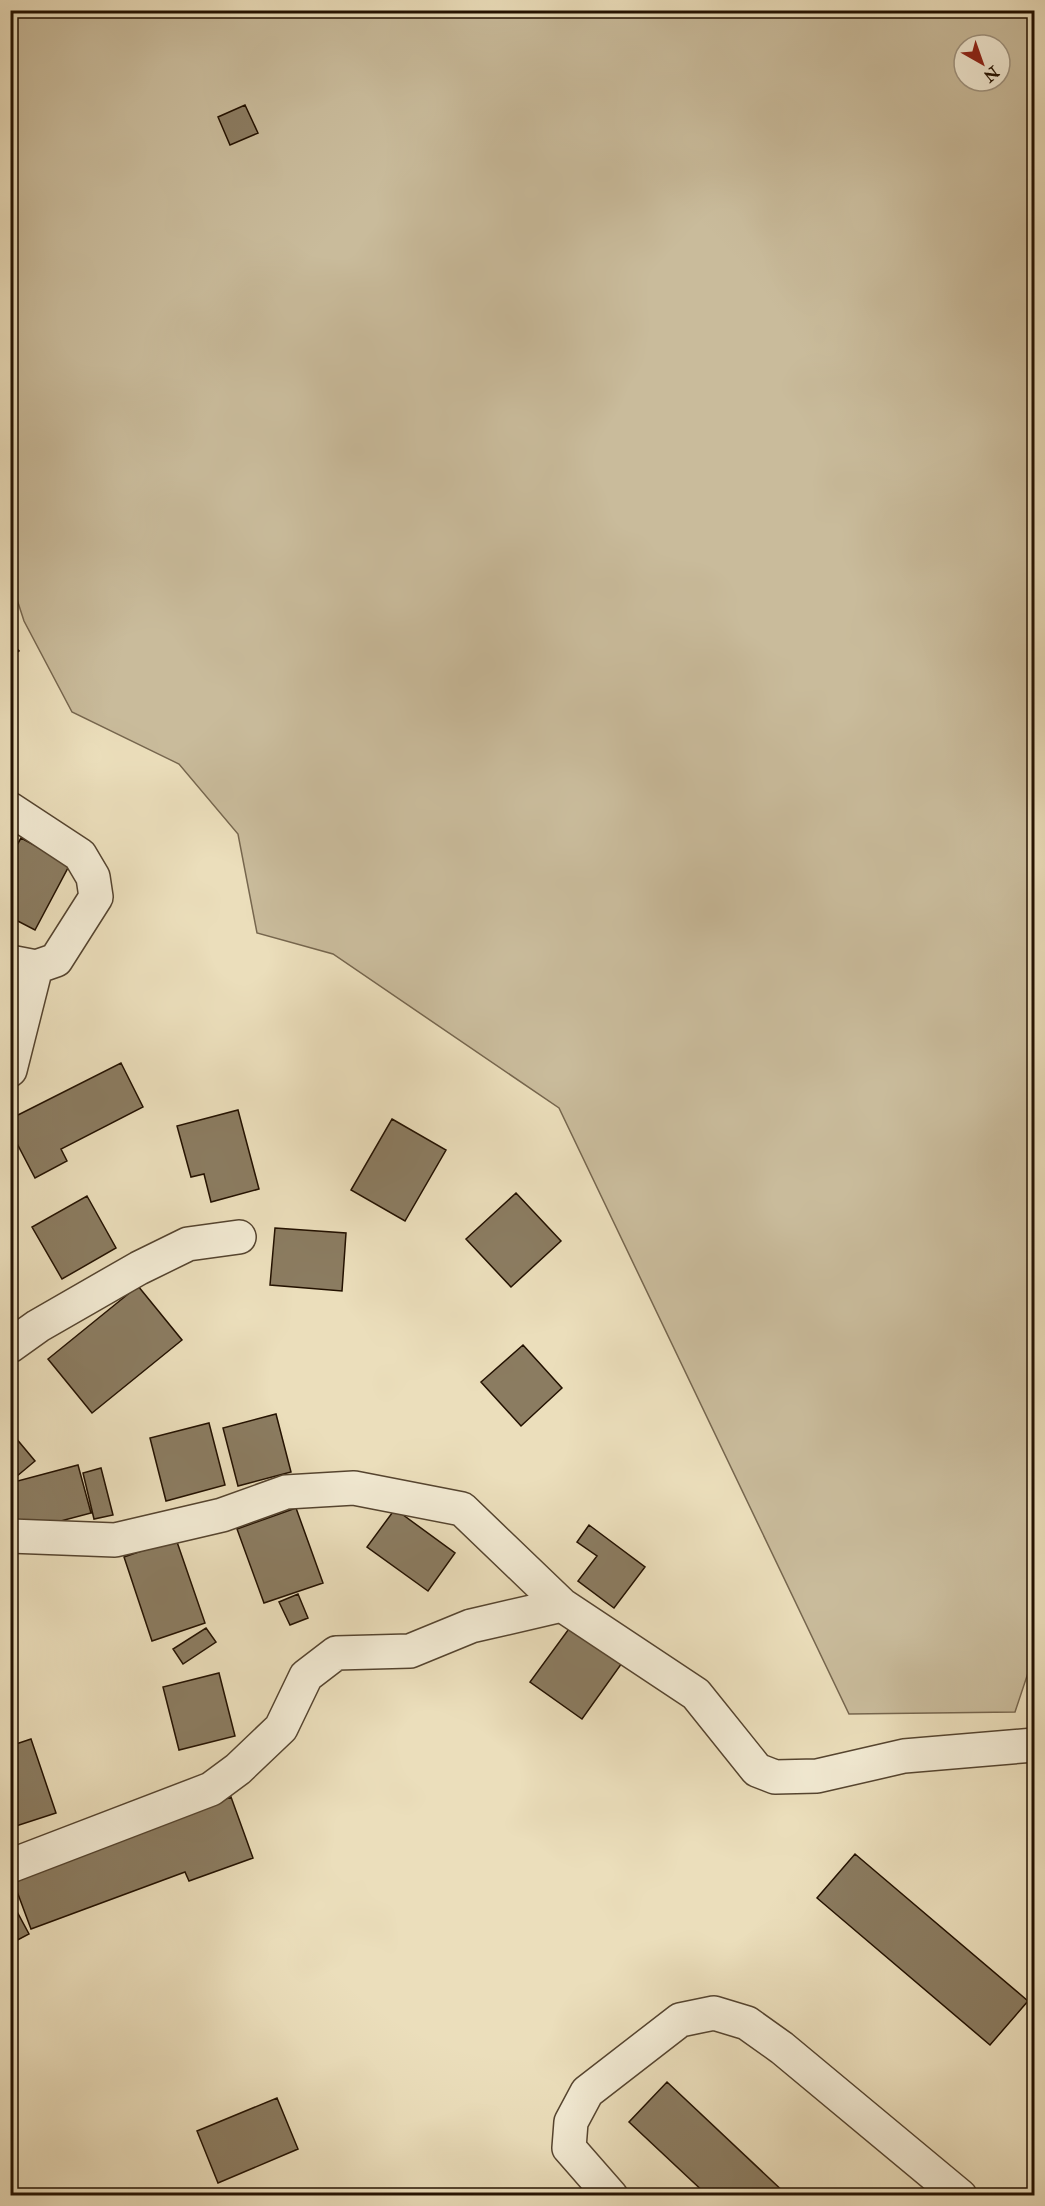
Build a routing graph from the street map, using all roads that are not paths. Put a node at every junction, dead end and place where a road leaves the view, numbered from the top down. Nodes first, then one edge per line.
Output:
1 (10, 809) edge
2 (23, 965) edge
3 (10, 1070) edge
4 (239, 1238) dead end
5 (10, 1346) edge
6 (10, 1536) edge
7 (562, 1605) junction
8 (1035, 1745) edge
9 (10, 1866) edge
10 (611, 2196) edge
11 (960, 2196) edge

1 - 2 street
2 - 3 street
4 - 5 street
6 - 7 street
7 - 8 street
7 - 9 street
10 - 11 street

